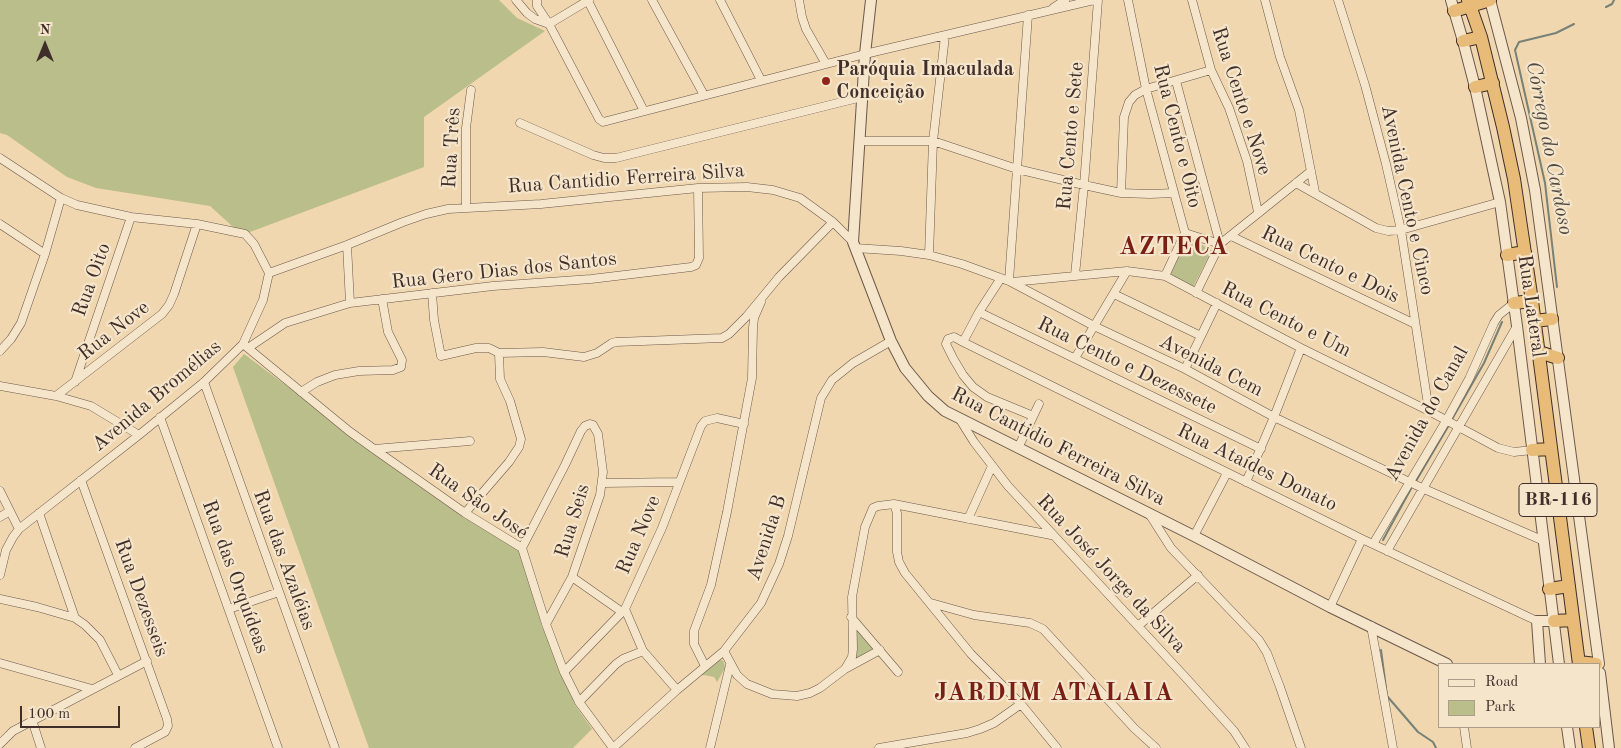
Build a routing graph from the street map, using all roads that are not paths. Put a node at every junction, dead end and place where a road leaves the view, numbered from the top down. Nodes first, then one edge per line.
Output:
1 (516, 0) edge
2 (589, 0) edge
3 (652, 0) edge
4 (720, 0) edge
5 (799, 0) edge
6 (871, 0) edge
7 (1065, 0) edge
8 (1094, 0) edge
9 (1098, 0) edge
10 (1128, 0) edge
11 (1192, 0) edge
12 (1265, 0) edge
13 (1338, 0) edge
14 (1490, 0) edge
15 (537, 1) edge
16 (1469, 3) edge
17 (1452, 5) edge
18 (1050, 10) junction
19 (1028, 15) junction
20 (549, 24) junction
21 (945, 36) junction
22 (1482, 37) junction
23 (1464, 40) junction
24 (865, 54) junction
25 (826, 64) junction
26 (1211, 70) junction
27 (761, 80) junction
28 (1176, 81) junction
29 (1493, 83) junction
30 (1475, 88) junction
31 (1146, 89) junction
32 (471, 90) dead end
33 (704, 95) junction
34 (862, 98) junction
35 (644, 111) junction
36 (520, 123) dead end
37 (859, 141) junction
38 (934, 142) junction
39 (0, 158) edge
40 (1017, 169) junction
41 (1311, 171) junction
42 (1296, 183) junction
43 (1084, 186) junction
44 (698, 188) junction
45 (1315, 192) junction
46 (1121, 193) junction
47 (1174, 193) junction
48 (61, 198) junction
49 (1500, 202) junction
50 (466, 208) junction
51 (1258, 212) junction
52 (131, 217) junction
53 (833, 222) junction
54 (0, 224) edge
55 (198, 224) junction
56 (1401, 230) junction
57 (1185, 233) junction
58 (1231, 236) junction
59 (1220, 244) junction
60 (854, 245) junction
61 (346, 246) junction
62 (1525, 252) junction
63 (45, 254) junction
64 (929, 255) junction
65 (1507, 255) junction
66 (1127, 271) junction
67 (268, 273) junction
68 (1075, 275) junction
69 (1164, 276) junction
70 (1007, 280) junction
71 (1196, 292) junction
72 (432, 293) junction
73 (1114, 294) junction
74 (764, 295) junction
75 (382, 299) junction
76 (1532, 301) junction
77 (350, 303) junction
78 (1217, 303) junction
79 (1514, 303) junction
80 (979, 312) junction
81 (1552, 319) junction
82 (1534, 321) junction
83 (1415, 324) junction
84 (1094, 326) junction
85 (1517, 326) junction
86 (1201, 336) junction
87 (891, 341) junction
88 (963, 342) junction
89 (245, 346) junction
90 (1301, 348) junction
91 (0, 352) edge
92 (1539, 352) junction
93 (499, 353) junction
94 (1075, 358) junction
95 (1558, 358) junction
96 (1185, 369) junction
97 (75, 382) junction
98 (204, 382) junction
99 (0, 386) edge
100 (301, 392) junction
101 (56, 396) junction
102 (1039, 404) dead end
103 (1429, 411) junction
104 (1033, 416) junction
105 (160, 417) junction
106 (1274, 417) junction
107 (959, 418) junction
108 (1446, 421) junction
109 (744, 424) junction
110 (1459, 427) junction
111 (139, 435) junction
112 (470, 441) dead end
113 (1018, 448) junction
114 (1261, 449) junction
115 (1551, 449) junction
116 (374, 450) junction
117 (1532, 450) junction
118 (992, 466) junction
119 (1227, 473) junction
120 (81, 480) junction
121 (679, 482) junction
122 (1246, 482) junction
123 (1409, 482) junction
124 (603, 484) junction
125 (1422, 488) junction
126 (0, 491) edge
127 (894, 504) junction
128 (10, 511) junction
129 (39, 513) junction
130 (465, 513) junction
131 (1149, 514) junction
132 (0, 517) edge
133 (968, 519) junction
134 (19, 529) junction
135 (1051, 535) junction
136 (1194, 536) junction
137 (1362, 540) junction
138 (1544, 541) junction
139 (1373, 544) junction
140 (522, 548) junction
141 (1386, 551) junction
142 (0, 575) edge
143 (1198, 575) junction
144 (572, 577) junction
145 (1569, 586) junction
146 (1550, 589) junction
147 (279, 592) junction
148 (0, 599) edge
149 (930, 602) junction
150 (1330, 607) junction
151 (229, 609) junction
152 (623, 610) junction
153 (852, 616) junction
154 (75, 618) junction
155 (1573, 620) junction
156 (1537, 621) junction
157 (1554, 622) junction
158 (546, 624) junction
159 (1138, 626) junction
160 (1371, 626) junction
161 (880, 650) junction
162 (643, 651) junction
163 (724, 651) junction
164 (147, 661) junction
165 (0, 663) edge
166 (1445, 663) edge
167 (1540, 663) edge
168 (1559, 663) edge
169 (1579, 663) edge
170 (1597, 663) edge
171 (730, 665) junction
172 (705, 666) junction
173 (845, 669) junction
174 (564, 672) junction
175 (898, 672) dead end
176 (118, 675) junction
177 (1601, 682) edge
178 (92, 688) junction
179 (677, 690) junction
180 (578, 702) junction
181 (1021, 704) junction
182 (32, 720) junction
183 (1464, 728) edge
184 (1567, 728) edge
185 (1586, 728) edge
186 (0, 744) edge
187 (41, 748) edge
188 (135, 748) edge
189 (278, 748) edge
190 (335, 748) edge
191 (613, 748) edge
192 (710, 748) edge
193 (879, 748) edge
194 (1057, 748) edge
195 (1156, 748) edge
196 (1245, 748) edge
197 (1301, 748) edge
198 (1393, 748) edge
199 (1467, 748) edge
200 (1570, 748) edge
201 (1589, 748) edge
202 (1608, 748) edge

1 - 20 street
2 - 20 street
2 - 35 street
3 - 33 street
4 - 27 street
5 - 25 street
6 - 24 street
7 - 18 street
8 - 18 street
9 - 43 street, Rua Cento e Sete
10 - 31 street, Rua Cento e Oito
11 - 26 street, Rua Cento e Nove
12 - 41 street
13 - 56 street, Avenida Cento e Cinco
14 - 16 highway
14 - 81 street
15 - 20 street
16 - 17 highway
16 - 22 highway, BR-116
17 - 23 street, Rua Lateral
18 - 19 street
19 - 21 street
19 - 40 street
20 - 35 street
21 - 24 street
21 - 38 street
22 - 23 highway
22 - 29 highway, BR-116
23 - 30 street, Rua Lateral
24 - 25 street
24 - 34 street
25 - 27 street
26 - 28 street
26 - 51 street, Rua Cento e Nove
27 - 33 street
28 - 31 street
28 - 59 street
29 - 30 highway
29 - 62 highway, BR-116
30 - 49 street, Rua Lateral
31 - 46 street
31 - 47 street, Rua Cento e Oito
32 - 50 street, Rua Três
33 - 35 street
34 - 36 street
34 - 37 street
37 - 38 street
37 - 60 street
38 - 40 street
38 - 64 street
39 - 48 street
40 - 43 street
40 - 70 street
41 - 42 street
41 - 45 street
42 - 45 street
42 - 51 street
43 - 46 street
43 - 68 street, Rua Cento e Sete
44 - 50 street, Rua Cantidio Ferreira Silva
44 - 53 street, Rua Cantidio Ferreira Silva
44 - 72 street, Rua Gero Dias dos Santos
45 - 56 street
46 - 47 street
47 - 57 street, Rua Cento e Oito
48 - 52 street
48 - 63 street
49 - 56 street
49 - 65 street, Rua Lateral
50 - 61 street, Rua Cantidio Ferreira Silva
51 - 58 street
52 - 55 street
52 - 97 street, Rua Oito
53 - 60 street, Rua Cantidio Ferreira Silva
53 - 74 street
54 - 63 street
55 - 67 street
55 - 97 street, Rua Nove
56 - 83 street, Avenida Cento e Cinco
57 - 59 street
57 - 69 street, Rua Cento e Oito
58 - 59 street
58 - 83 street, Rua Cento e Dois
59 - 71 street
60 - 64 street, Avenida Cem
60 - 87 street, Rua Cantidio Ferreira Silva
61 - 67 street, Rua Cantidio Ferreira Silva
61 - 77 street
62 - 65 highway
62 - 76 highway, BR-116
63 - 91 street
64 - 70 street, Avenida Cem
65 - 79 street, Rua Lateral
66 - 68 street, Rua Cento e Um
66 - 69 street, Rua Cento e Um
66 - 73 street
67 - 89 street, Avenida Bromélias
68 - 70 street, Rua Cento e Um
69 - 71 street, Rua Cento e Um
70 - 80 street
70 - 84 street, Avenida Cem
71 - 78 street, Rua Cento e Um
72 - 75 street, Rua Gero Dias dos Santos
72 - 93 street
73 - 84 street
73 - 86 street
74 - 93 street
74 - 109 street
75 - 77 street, Rua Gero Dias dos Santos
75 - 100 street
76 - 79 highway
76 - 82 highway, BR-116
77 - 89 street, Rua Gero Dias dos Santos
78 - 86 street
78 - 90 street, Rua Cento e Um
79 - 85 street, Rua Lateral
79 - 108 street, Avenida do Canal
80 - 88 street
80 - 94 street, Rua Cento e Dezessete
81 - 82 highway
81 - 95 street
82 - 92 highway, BR-116
83 - 103 street, Avenida Cento e Cinco
84 - 94 street
84 - 96 street, Avenida Cem
85 - 110 street, Avenida do Canal
85 - 117 street, Rua Lateral
86 - 96 street
87 - 107 street, Rua Cantidio Ferreira Silva
87 - 163 street, Avenida B
88 - 104 street, Rua Ataídes Donato
88 - 119 street, Rua Ataídes Donato
89 - 98 street, Avenida Bromélias
89 - 100 street, Rua São José
90 - 103 street, Rua Cento e Um
90 - 106 street
92 - 95 highway
92 - 115 highway, BR-116
93 - 130 street
94 - 114 street, Rua Cento e Dezessete
95 - 170 street
96 - 106 street, Avenida Cem
97 - 101 street, Rua Nove
98 - 105 street, Avenida Bromélias
98 - 147 street, Rua das Azaléias
99 - 101 street
100 - 116 street, Rua São José
101 - 111 street
102 - 104 street
103 - 108 street, Rua Cento e Um
104 - 113 street
105 - 111 street, Avenida Bromélias
105 - 151 street, Rua das Orquídeas
106 - 114 street
106 - 123 street, Avenida Cem
107 - 113 street, Rua Cantidio Ferreira Silva
107 - 118 street, Rua José Jorge da Silva
108 - 110 street, Rua Cento e Um
108 - 123 street, Avenida do Canal
109 - 121 street, Rua Nove
109 - 172 street
110 - 117 street, Rua Cento e Um
110 - 125 street, Avenida do Canal
111 - 120 street, Avenida Bromélias
112 - 116 street
113 - 131 street, Rua Cantidio Ferreira Silva
114 - 122 street
115 - 117 highway
115 - 145 highway, BR-116
116 - 130 street, Rua São José
117 - 138 street, Rua Lateral
118 - 133 street
118 - 135 street, Rua José Jorge da Silva
119 - 122 street, Rua Ataídes Donato
119 - 136 street
120 - 129 street, Avenida Bromélias
120 - 164 street, Rua Dezesseis
121 - 124 street
121 - 152 street, Rua Nove
122 - 137 street, Rua Ataídes Donato
123 - 125 street, Avenida Cem
123 - 139 street, Avenida do Canal
124 - 140 street, Rua Seis
124 - 144 street, Rua Seis
125 - 138 street, Avenida Cem
125 - 141 street, Avenida do Canal
126 - 128 street
127 - 133 street
127 - 149 street
127 - 153 street
128 - 132 street
128 - 134 street
129 - 134 street, Avenida Bromélias
129 - 154 street
130 - 140 street, Rua São José
131 - 136 street, Rua Cantidio Ferreira Silva
131 - 143 street
133 - 135 street
134 - 142 street, Avenida Bromélias
135 - 159 street, Rua José Jorge da Silva
136 - 150 street, Rua Cantidio Ferreira Silva
137 - 139 street, Rua Ataídes Donato
137 - 150 street
138 - 146 street, Rua Lateral
139 - 141 street, Rua Ataídes Donato
140 - 158 street, Rua São José
141 - 156 street, Rua Ataídes Donato
143 - 159 street
143 - 197 street
144 - 152 street
144 - 158 street, Rua Seis
145 - 146 highway
145 - 155 highway, BR-116
146 - 157 street, Rua Lateral
147 - 151 street
147 - 190 street, Rua das Azaléias
148 - 154 street
149 - 181 street
149 - 195 street
150 - 160 street, Rua Cantidio Ferreira Silva
151 - 189 street, Rua das Orquídeas
152 - 162 street
152 - 174 street, Rua Nove
153 - 161 street
153 - 173 street
154 - 176 street
155 - 157 highway
155 - 169 highway, BR-116
156 - 157 street, Rua Ataídes Donato
156 - 167 street
157 - 168 street, Rua Lateral
158 - 174 street, Rua São José
159 - 196 street, Rua José Jorge da Silva
160 - 166 street, Rua Cantidio Ferreira Silva
160 - 198 street
161 - 173 street
161 - 175 street
162 - 179 street
162 - 180 street
163 - 171 street
163 - 172 street, Avenida B
164 - 176 street
164 - 188 street, Rua Dezesseis
165 - 178 street
171 - 173 street
171 - 192 street
172 - 179 street, Avenida B
174 - 180 street, Rua São José
176 - 178 street
177 - 202 street
178 - 182 street
179 - 191 street, Avenida B
180 - 191 street, Rua São José
181 - 193 street
181 - 194 street
182 - 186 street
182 - 187 street
183 - 199 street
184 - 200 street
185 - 201 highway

